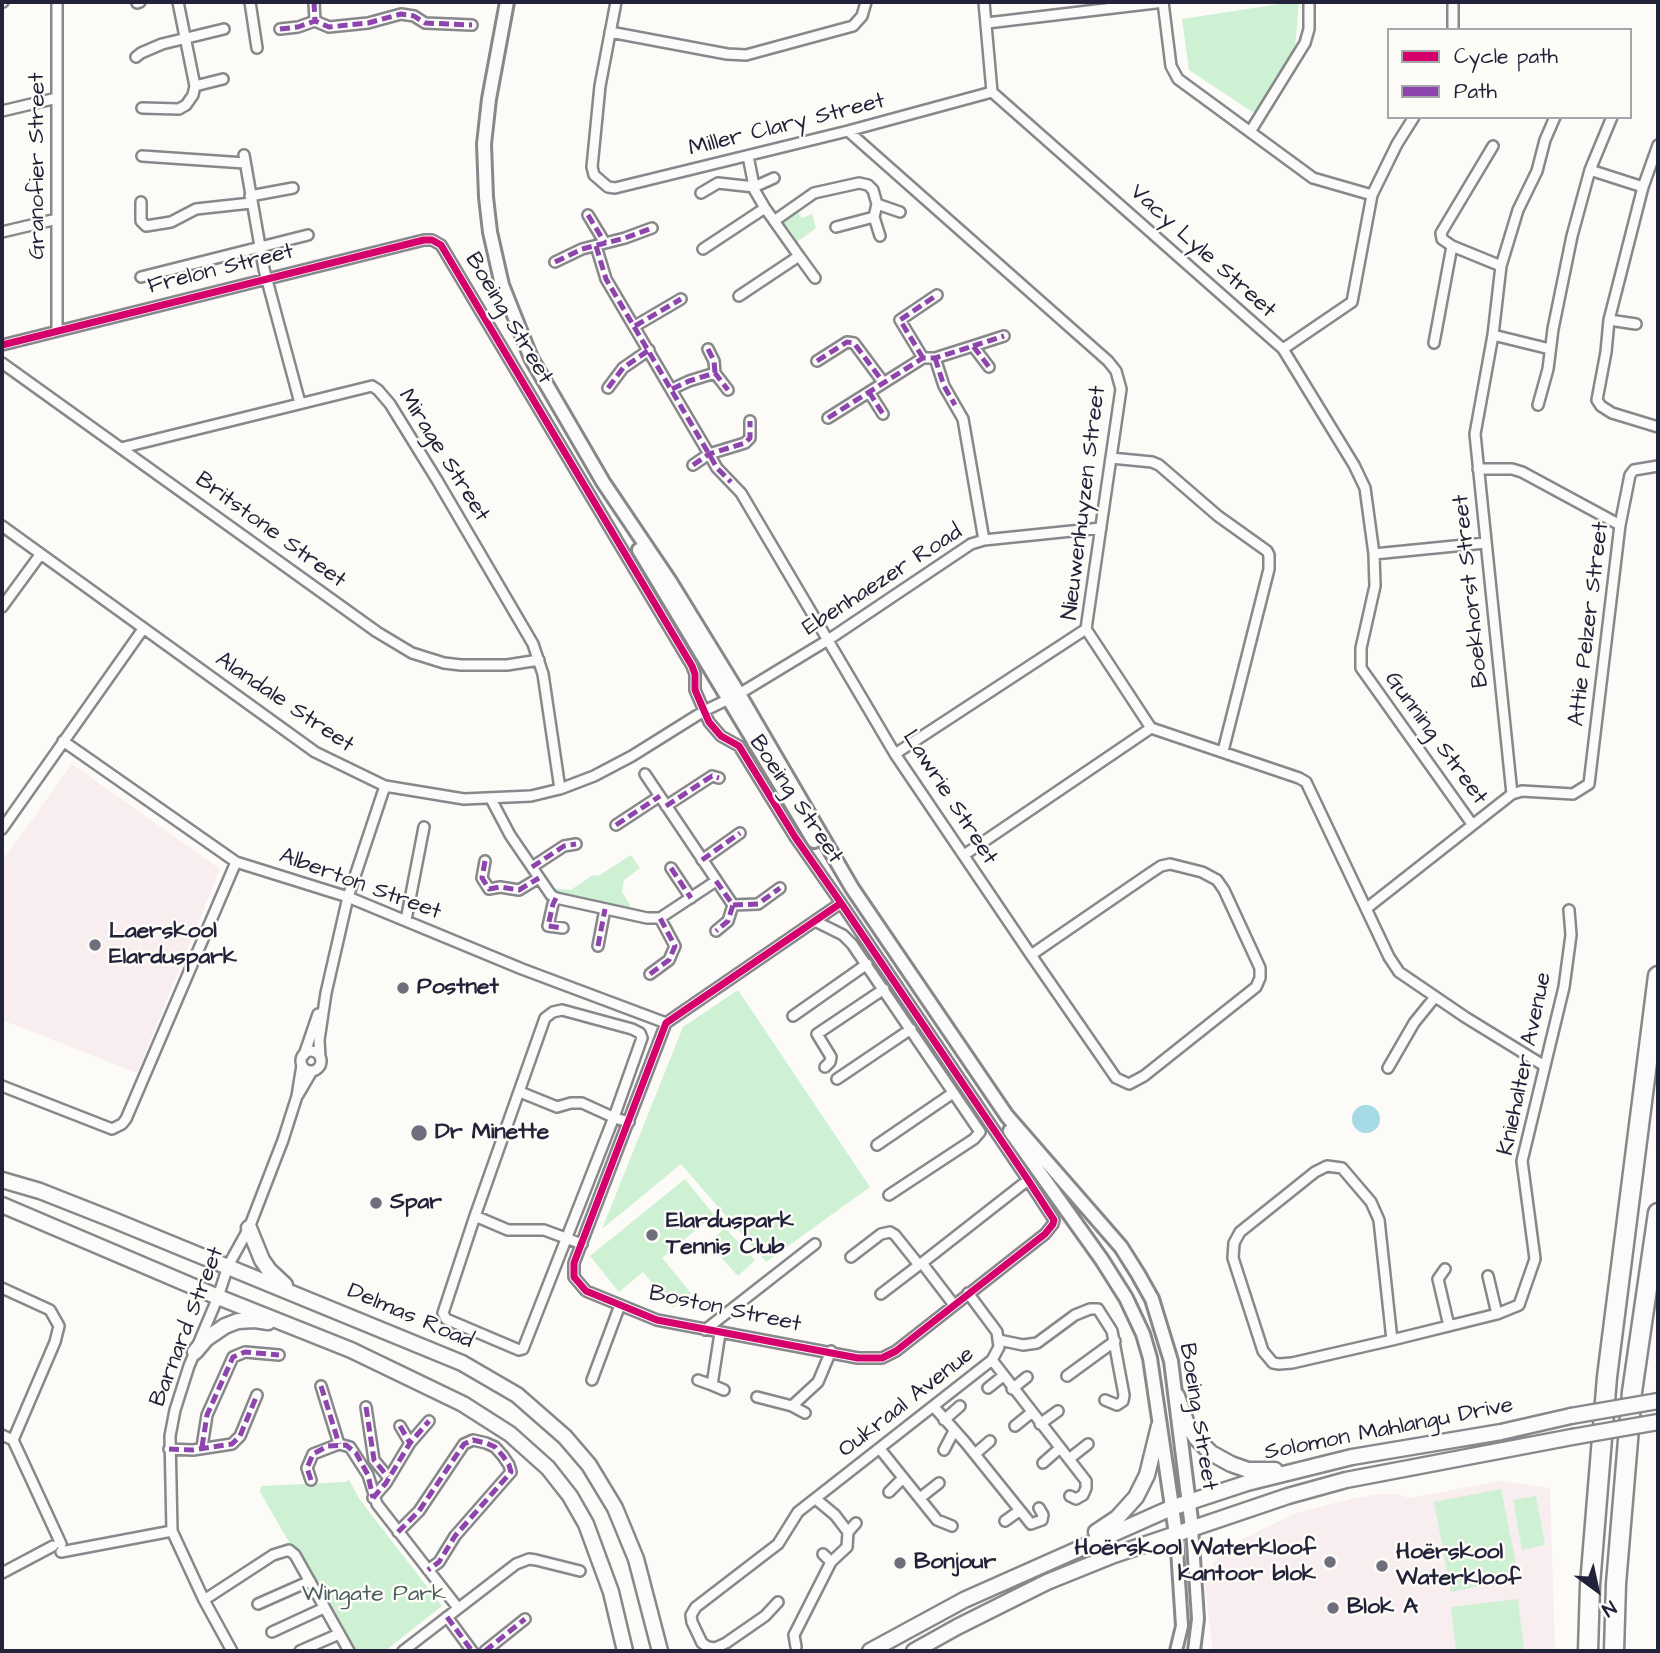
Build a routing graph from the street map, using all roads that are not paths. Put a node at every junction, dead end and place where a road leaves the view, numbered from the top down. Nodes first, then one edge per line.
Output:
1 (57, 2) edge
2 (178, 2) edge
3 (250, 2) edge
4 (313, 2) edge
5 (400, 2) edge
6 (505, 2) edge
7 (616, 2) edge
8 (866, 2) edge
9 (984, 2) edge
10 (1163, 2) edge
11 (1309, 2) edge
12 (1453, 2) edge
13 (401, 14) junction
14 (315, 21) junction
15 (987, 23) junction
16 (472, 25) dead end
17 (1453, 28) edge
18 (223, 29) dead end
19 (280, 29) dead end
20 (610, 32) junction
21 (186, 37) junction
22 (257, 48) dead end
23 (136, 57) dead end
24 (223, 79) dead end
25 (195, 86) junction
26 (992, 92) junction
27 (57, 98) junction
28 (142, 108) dead end
29 (2, 111) edge
30 (1414, 119) edge
31 (1554, 119) edge
32 (1611, 119) edge
33 (848, 131) junction
34 (1250, 132) junction
35 (1658, 145) edge
36 (1493, 146) dead end
37 (142, 156) dead end
38 (748, 156) junction
39 (1590, 170) junction
40 (774, 178) dead end
41 (754, 187) junction
42 (1643, 187) junction
43 (293, 188) dead end
44 (701, 193) dead end
45 (1371, 195) junction
46 (251, 200) junction
47 (141, 202) dead end
48 (877, 204) junction
49 (765, 208) junction
50 (900, 212) dead end
51 (589, 215) dead end
52 (874, 217) junction
53 (57, 219) junction
54 (774, 221) junction
55 (652, 228) dead end
56 (836, 228) dead end
57 (2, 232) edge
58 (308, 235) dead end
59 (880, 236) dead end
60 (600, 245) junction
61 (1452, 246) junction
62 (259, 247) junction
63 (703, 249) dead end
64 (445, 251) joint
65 (799, 256) junction
66 (555, 262) dead end
67 (1501, 266) junction
68 (141, 277) dead end
69 (266, 278) junction
70 (815, 278) dead end
71 (937, 295) dead end
72 (739, 296) dead end
73 (681, 299) dead end
74 (1609, 320) junction
75 (1636, 324) dead end
76 (635, 326) junction
77 (57, 331) junction
78 (1493, 335) junction
79 (1004, 336) dead end
80 (1434, 343) dead end
81 (2, 345) edge
82 (973, 346) junction
83 (708, 349) dead end
84 (1283, 349) junction
85 (1550, 349) junction
86 (649, 350) junction
87 (923, 358) junction
88 (935, 358) junction
89 (817, 361) dead end
90 (2, 363) edge
91 (989, 368) dead end
92 (715, 373) junction
93 (883, 382) junction
94 (608, 388) dead end
95 (672, 389) junction
96 (728, 390) dead end
97 (869, 392) junction
98 (300, 403) junction
99 (1538, 405) dead end
100 (883, 414) dead end
101 (828, 418) dead end
102 (750, 421) dead end
103 (1658, 427) edge
104 (121, 448) junction
105 (709, 454) junction
106 (1111, 458) junction
107 (693, 466) dead end
108 (1658, 466) edge
109 (1478, 469) junction
110 (1620, 525) junction
111 (2, 526) edge
112 (1101, 528) junction
113 (984, 540) junction
114 (1485, 543) junction
115 (1374, 554) junction
116 (40, 555) junction
117 (2, 607) edge
118 (143, 629) junction
119 (1086, 629) junction
120 (828, 640) junction
121 (540, 660) junction
122 (734, 697) junction
123 (704, 711) junction
124 (1151, 727) junction
125 (63, 741) junction
126 (1223, 751) junction
127 (895, 754) junction
128 (645, 774) dead end
129 (719, 778) dead end
130 (385, 786) junction
131 (560, 789) junction
132 (1512, 794) junction
133 (660, 796) junction
134 (491, 799) junction
135 (666, 806) junction
136 (1472, 824) junction
137 (616, 825) dead end
138 (424, 827) dead end
139 (2, 829) edge
140 (740, 833) dead end
141 (576, 844) dead end
142 (964, 855) junction
143 (702, 860) junction
144 (485, 861) dead end
145 (236, 862) junction
146 (532, 867) junction
147 (671, 868) dead end
148 (540, 878) junction
149 (716, 881) junction
150 (780, 888) dead end
151 (348, 897) junction
152 (556, 898) junction
153 (691, 898) junction
154 (841, 903) junction
155 (733, 905) junction
156 (1367, 908) junction
157 (605, 909) junction
158 (1569, 910) dead end
159 (660, 918) junction
160 (406, 920) junction
161 (815, 921) junction
162 (563, 928) dead end
163 (716, 931) dead end
164 (598, 946) dead end
165 (1031, 955) junction
166 (867, 964) junction
167 (650, 974) dead end
168 (1658, 976) edge
169 (884, 989) junction
170 (326, 993) junction
171 (1436, 998) junction
172 (793, 1016) dead end
173 (666, 1023) junction
174 (911, 1029) junction
175 (320, 1057) junction
176 (303, 1060) junction
177 (1543, 1065) junction
178 (825, 1067) dead end
179 (1388, 1068) dead end
180 (312, 1071) junction
181 (837, 1079) dead end
182 (2, 1086) edge
183 (520, 1092) junction
184 (953, 1093) junction
185 (297, 1096) junction
186 (614, 1117) junction
187 (629, 1122) junction
188 (877, 1145) dead end
189 (2, 1180) edge
190 (1028, 1180) junction
191 (889, 1195) dead end
192 (2, 1205) edge
193 (1658, 1213) edge
194 (475, 1216) junction
195 (1052, 1216) joint
196 (248, 1228) junction
197 (565, 1238) junction
198 (582, 1244) junction
199 (815, 1244) dead end
200 (851, 1257) dead end
201 (921, 1264) junction
202 (228, 1266) junction
203 (1445, 1269) dead end
204 (1488, 1276) dead end
205 (2, 1288) edge
206 (968, 1293) junction
207 (881, 1294) dead end
208 (218, 1297) junction
209 (308, 1298) junction
210 (954, 1305) junction
211 (620, 1306) junction
212 (1497, 1314) junction
213 (294, 1326) junction
214 (1449, 1326) junction
215 (705, 1330) junction
216 (720, 1333) junction
217 (999, 1340) junction
218 (1392, 1340) junction
219 (1115, 1341) junction
220 (831, 1351) junction
221 (195, 1352) junction
222 (279, 1355) dead end
223 (992, 1360) junction
224 (1003, 1376) junction
225 (1027, 1377) dead end
226 (1067, 1377) dead end
227 (592, 1380) dead end
228 (698, 1380) dead end
229 (712, 1385) junction
230 (321, 1386) dead end
231 (988, 1388) dead end
232 (1012, 1388) junction
233 (724, 1390) dead end
234 (257, 1395) dead end
235 (1177, 1396) junction
236 (757, 1397) dead end
237 (1105, 1401) dead end
238 (1658, 1401) edge
239 (792, 1406) junction
240 (960, 1406) dead end
241 (366, 1407) dead end
242 (934, 1407) junction
243 (1058, 1411) dead end
244 (805, 1412) dead end
245 (1031, 1413) junction
246 (944, 1420) junction
247 (429, 1421) dead end
248 (1658, 1422) edge
249 (1040, 1424) junction
250 (400, 1426) dead end
251 (1015, 1426) dead end
252 (1159, 1426) junction
253 (954, 1431) junction
254 (2, 1435) edge
255 (13, 1440) junction
256 (990, 1441) dead end
257 (410, 1443) junction
258 (339, 1444) junction
259 (1088, 1444) dead end
260 (202, 1447) junction
261 (1059, 1448) junction
262 (169, 1449) junction
263 (880, 1449) junction
264 (944, 1450) dead end
265 (975, 1454) junction
266 (1352, 1457) junction
267 (1069, 1459) junction
268 (1043, 1463) dead end
269 (388, 1477) junction
270 (903, 1478) junction
271 (311, 1480) dead end
272 (939, 1483) dead end
273 (889, 1492) dead end
274 (1070, 1496) dead end
275 (373, 1498) junction
276 (920, 1498) junction
277 (817, 1500) junction
278 (1189, 1502) junction
279 (1171, 1507) junction
280 (1039, 1508) dead end
281 (1019, 1510) junction
282 (1005, 1521) dead end
283 (856, 1523) dead end
284 (952, 1526) dead end
285 (1192, 1528) junction
286 (172, 1531) junction
287 (398, 1532) junction
288 (848, 1532) junction
289 (1176, 1534) junction
290 (1084, 1546) junction
291 (58, 1547) junction
292 (823, 1554) dead end
293 (831, 1569) junction
294 (428, 1570) junction
295 (6, 1571) edge
296 (579, 1571) dead end
297 (310, 1581) junction
298 (204, 1600) junction
299 (778, 1602) dead end
300 (258, 1604) dead end
301 (324, 1608) junction
302 (458, 1608) junction
303 (447, 1617) junction
304 (525, 1619) dead end
305 (272, 1632) dead end
306 (339, 1634) junction
307 (796, 1647) dead end
308 (660, 1648) edge
309 (232, 1651) edge
310 (300, 1651) edge
311 (349, 1651) edge
312 (403, 1651) edge
313 (472, 1651) edge
314 (485, 1651) edge
315 (625, 1651) edge
316 (870, 1651) edge
317 (914, 1651) edge
318 (1177, 1651) edge
319 (1194, 1651) edge
320 (1588, 1651) edge
321 (1614, 1651) edge

1 - 27 street, Granofier Street
2 - 21 street
3 - 22 street
4 - 14 street
5 - 13 street
6 - 122 main road, Boeing Street
7 - 20 street
8 - 20 street
9 - 15 street
10 - 15 street
10 - 34 street
11 - 34 street
12 - 17 street
13 - 14 street
13 - 16 street
14 - 19 street
15 - 26 street
18 - 21 street
20 - 38 street, Miller Clary Street
21 - 23 street
21 - 25 street
24 - 25 street
25 - 28 street
26 - 33 street, Miller Clary Street
26 - 84 street, Vacy Lyle Street
27 - 29 street
27 - 53 street, Granofier Street
30 - 45 street
31 - 67 street, Boekhorst Street
32 - 39 street
33 - 38 street, Miller Clary Street
33 - 106 street, Nieuwenhuyzen Street
34 - 45 street
35 - 42 street
36 - 61 street
37 - 46 street
38 - 41 street
39 - 42 street
39 - 85 street
40 - 41 street
41 - 44 street
41 - 49 street
42 - 74 street
43 - 46 street
45 - 84 street
46 - 47 street
46 - 62 street
48 - 50 street
48 - 52 street
48 - 54 street
49 - 54 street
49 - 63 street
51 - 60 street, Lawrie Street
52 - 56 street
52 - 59 street
53 - 57 street
53 - 77 street, Granofier Street
54 - 65 street
55 - 60 street
58 - 62 street
60 - 66 street
60 - 76 street, Lawrie Street
61 - 67 street
61 - 80 street
62 - 68 street
62 - 69 street
64 - 69 street, Frelon Street
64 - 123 street, Boeing Street
65 - 70 street
65 - 72 street
67 - 78 street, Boekhorst Street
69 - 77 street, Frelon Street
69 - 98 street
71 - 87 street
73 - 76 street
74 - 75 street
74 - 103 street
76 - 86 street, Lawrie Street
77 - 81 street, Frelon Street
78 - 85 street
78 - 109 street, Boekhorst Street
79 - 82 street
82 - 88 street
82 - 91 street
83 - 92 street
84 - 115 street, Vacy Lyle Street
85 - 99 street
86 - 94 street
86 - 95 street, Lawrie Street
87 - 88 street
87 - 93 street
88 - 113 street
89 - 93 street
90 - 104 street, Britstone Street
92 - 95 street
92 - 96 street
93 - 97 street
95 - 105 street, Lawrie Street
97 - 100 street
97 - 101 street
98 - 104 street, Mirage Street
98 - 121 street, Mirage Street
102 - 105 street
104 - 121 street, Britstone Street
105 - 107 street
105 - 120 street, Lawrie Street
106 - 112 street, Nieuwenhuyzen Street
106 - 126 street
108 - 110 street, Attie Pelzer Street
109 - 110 street
109 - 114 street, Boekhorst Street
110 - 132 street, Attie Pelzer Street
111 - 116 street, Alandale Street
112 - 113 street, Ebenhaezer Road
112 - 119 street, Nieuwenhuyzen Street
113 - 120 street, Ebenhaezer Road
114 - 115 street
114 - 132 street, Boekhorst Street
115 - 136 street, Gunning Street
116 - 117 street
116 - 118 street, Alandale Street
118 - 125 street
118 - 130 street, Alandale Street
119 - 124 street, Nieuwenhuyzen Street
119 - 127 street
120 - 122 street, Ebenhaezer Road
120 - 127 street, Lawrie Street
121 - 131 street, Mirage Street
122 - 123 street, Alandale Street
122 - 235 main road, Boeing Street
122 - 252 main road, Boeing Street
123 - 131 street, Alandale Street
123 - 154 street, Boeing Street
124 - 126 street
124 - 142 street
125 - 139 street
125 - 145 street, Alberton Street
126 - 156 street
127 - 142 street, Lawrie Street
128 - 133 street
129 - 135 street
130 - 134 street, Alandale Street
130 - 151 street, Barnard Street
131 - 134 street, Alandale Street
132 - 136 street
133 - 135 street
133 - 137 street
134 - 146 street
135 - 143 street
136 - 156 street
138 - 160 street
140 - 143 street
141 - 146 street
142 - 165 street, Lawrie Street
143 - 149 street
144 - 148 street
145 - 151 street, Alberton Street
145 - 182 street
146 - 148 street
147 - 153 street
148 - 152 street
149 - 153 street
149 - 155 street
150 - 155 street
151 - 160 street, Alberton Street
151 - 170 street, Barnard Street
152 - 157 street
152 - 162 street
153 - 159 street
154 - 161 street
154 - 190 street, Boeing Street
155 - 163 street
156 - 171 street
157 - 159 street
157 - 164 street
158 - 177 street, Kniehalter Avenue
159 - 167 street
160 - 173 street, Alberton Street
161 - 166 street
161 - 173 street
165 - 165 street, Lawrie Street
166 - 169 street
166 - 172 street
168 - 320 highway
169 - 174 street
169 - 178 street
170 - 175 street, Barnard Street
170 - 176 street, Barnard Street
171 - 177 street
171 - 179 street
173 - 187 street, Boston Street
174 - 181 street
174 - 184 street
175 - 176 street
175 - 180 street, Barnard Street
176 - 180 street
176 - 185 street, Barnard Street
177 - 212 street, Kniehalter Avenue
180 - 185 street, Barnard Street
183 - 186 street
183 - 186 street
183 - 194 street
184 - 188 street
184 - 191 street
185 - 196 street, Barnard Street
186 - 187 street
186 - 197 street
187 - 198 street, Boston Street
189 - 202 main road, Delmas Road
190 - 195 street, Boeing Street
190 - 201 street
192 - 208 main road
193 - 321 highway
194 - 197 street
194 - 197 street
195 - 206 street, Boston Street
196 - 202 street, Barnard Street
196 - 209 main road
197 - 198 street
198 - 211 street, Boston Street
199 - 215 street
200 - 201 street
201 - 207 street
201 - 210 street
202 - 208 street, Barnard Street
202 - 209 main road, Delmas Road
203 - 214 street
204 - 212 street
205 - 255 street
206 - 210 street, Boston Street
206 - 217 street, Oukraal Avenue
208 - 213 main road
208 - 221 street, Barnard Street
209 - 308 main road, Delmas Road
210 - 220 street, Boston Street
211 - 215 street, Boston Street
211 - 227 street
212 - 214 street, Kniehalter Avenue
213 - 221 main road
213 - 315 main road
214 - 218 street, Kniehalter Avenue
215 - 216 street, Boston Street
216 - 220 street, Boston Street
216 - 229 street
217 - 219 street
217 - 223 street, Oukraal Avenue
218 - 218 street, Kniehalter Avenue
219 - 226 street
219 - 237 street
220 - 239 street
221 - 262 street, Barnard Street
222 - 260 street
223 - 224 street
223 - 242 street, Oukraal Avenue
224 - 231 street
224 - 232 street
225 - 232 street
228 - 229 street
229 - 233 street
230 - 258 street
232 - 245 street
234 - 260 street
235 - 266 main road
235 - 278 main road, Boeing Street
236 - 239 street
238 - 266 main road, Solomon Mahlangu Drive, bridge
239 - 244 street
240 - 246 street
241 - 269 street
242 - 246 street
242 - 263 street, Oukraal Avenue
243 - 249 street
245 - 249 street
245 - 251 street
246 - 253 street
247 - 257 street
248 - 285 main road, Solomon Mahlangu Drive, bridge
249 - 261 street
250 - 257 street
252 - 279 main road, Boeing Street
252 - 290 main road
253 - 264 street
253 - 265 street
254 - 255 street
255 - 291 street
256 - 265 street
257 - 269 street
258 - 271 street
258 - 275 street
259 - 267 street
260 - 262 street
261 - 267 street
261 - 268 street
262 - 286 street, Barnard Street
263 - 270 street
263 - 277 street, Oukraal Avenue
265 - 281 street
266 - 278 main road, Solomon Mahlangu Drive
267 - 274 street
269 - 275 street
270 - 273 street
270 - 276 street
272 - 276 street
275 - 287 street
276 - 284 street
277 - 288 street
277 - 299 street, Oukraal Avenue
278 - 279 main road, Solomon Mahlangu Drive
278 - 285 main road, Boeing Street
279 - 289 main road, Boeing Street
279 - 290 main road, Solomon Mahlangu Drive
280 - 281 street
281 - 282 street
283 - 288 street
285 - 289 main road, Solomon Mahlangu Drive
285 - 319 street, Boeing Street
286 - 291 street
286 - 298 street, Barnard Street
287 - 294 street
287 - 294 street
288 - 293 street
289 - 317 main road, Solomon Mahlangu Drive
289 - 318 street, Boeing Street
290 - 316 main road, Solomon Mahlangu Drive
291 - 295 street
292 - 293 street
293 - 307 street
294 - 302 street
296 - 302 street
297 - 298 street
297 - 300 street
297 - 301 street
298 - 309 street, Barnard Street
301 - 305 street
301 - 306 street
302 - 303 street
303 - 312 street
303 - 313 street
304 - 314 street
306 - 310 street
306 - 311 street

